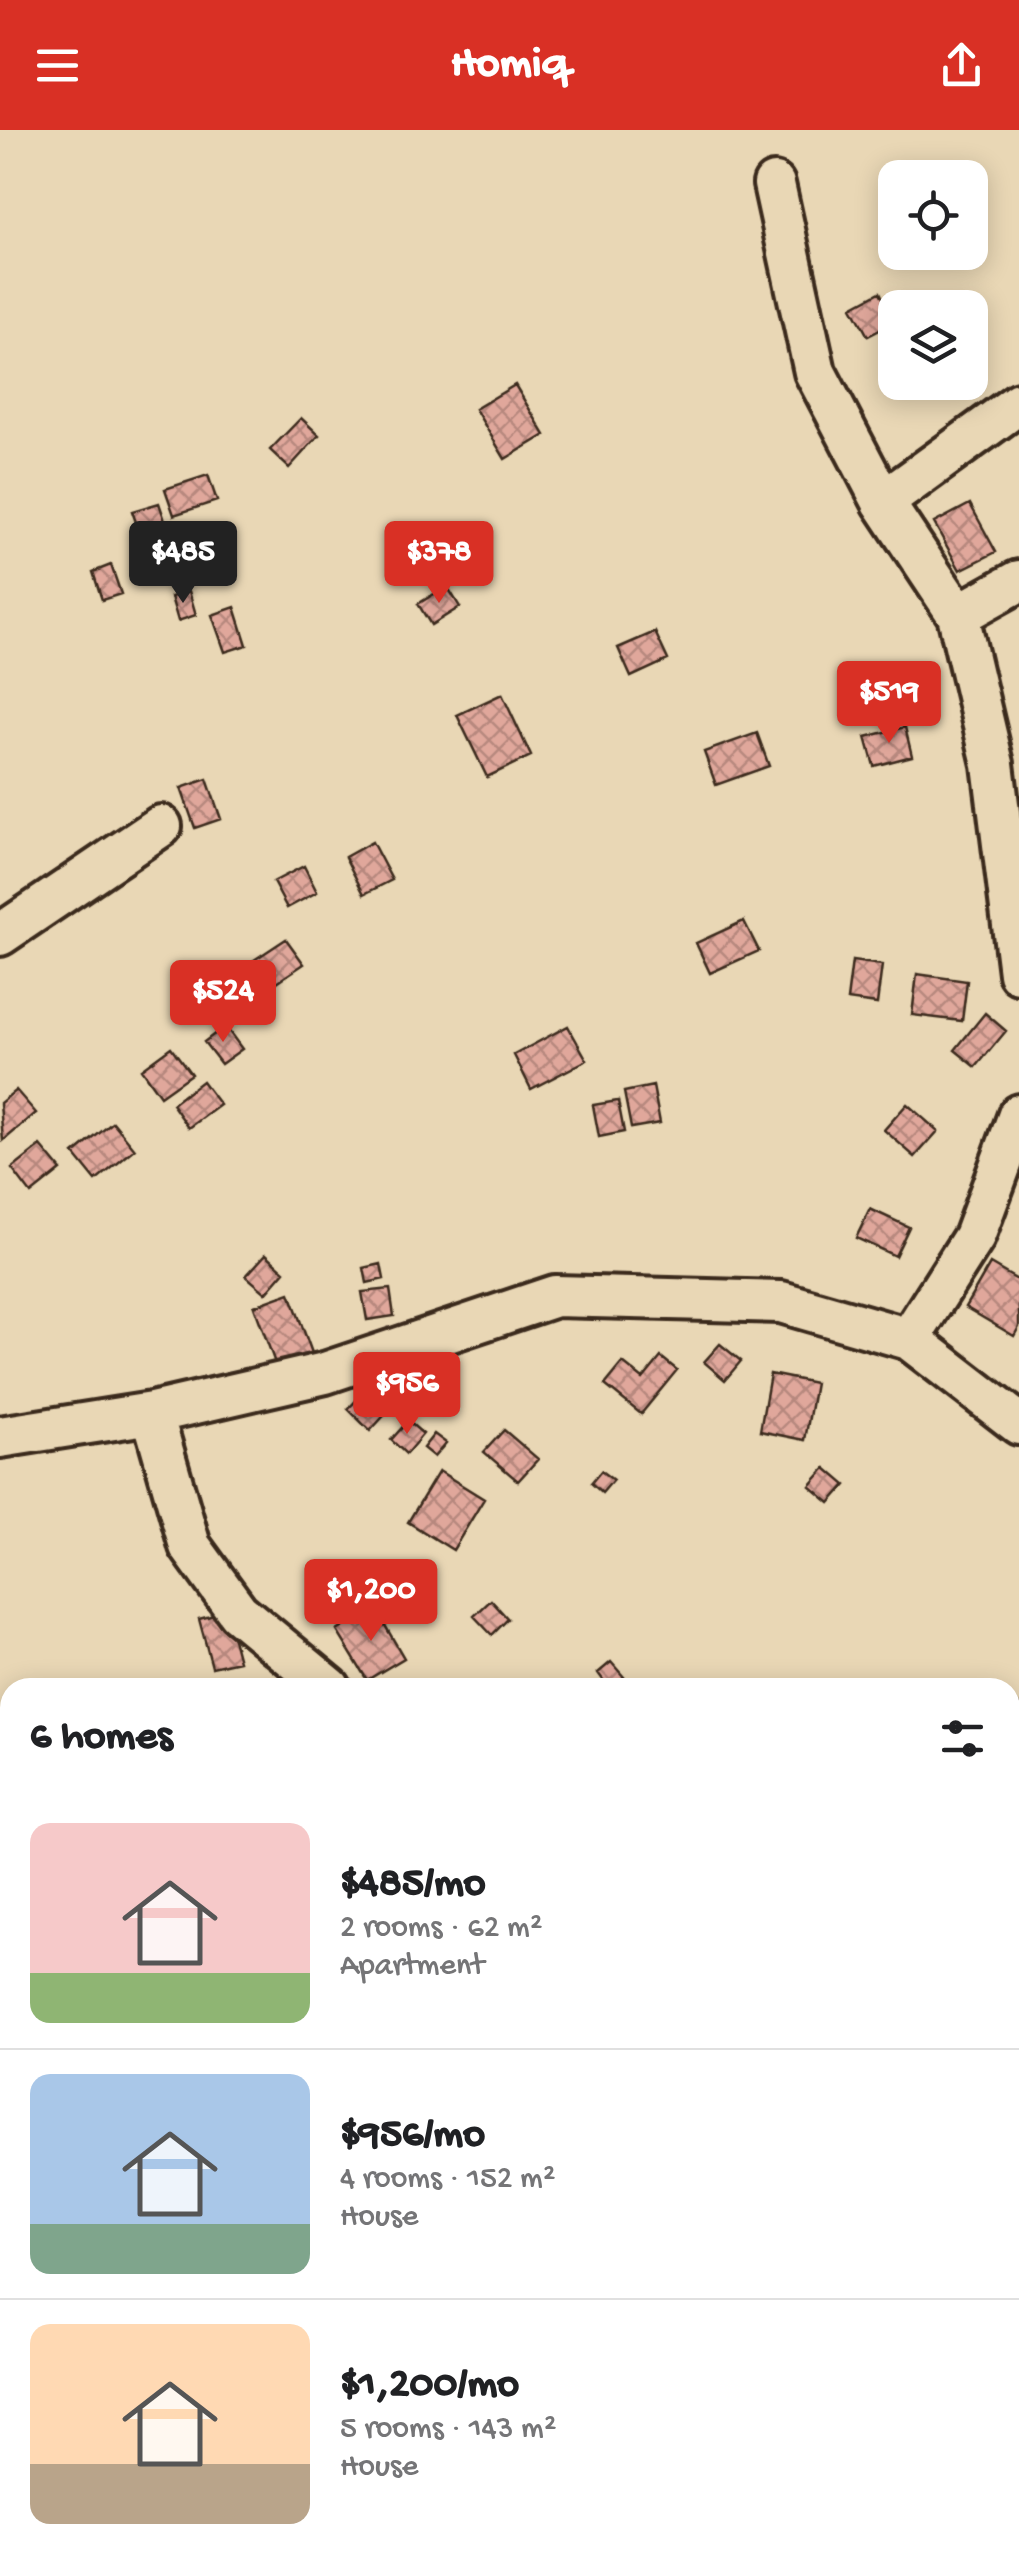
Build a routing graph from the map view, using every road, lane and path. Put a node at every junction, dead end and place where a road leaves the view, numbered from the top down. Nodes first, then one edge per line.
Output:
1 (774, 184) dead end
2 (1019, 403) edge
3 (883, 502) junction
4 (1019, 581) edge
5 (958, 614) junction
6 (162, 826) dead end
7 (0, 934) edge
8 (1019, 973) edge
9 (1019, 1114) edge
10 (909, 1339) junction
11 (152, 1413) junction
12 (1019, 1424) edge
13 (0, 1437) edge
14 (318, 1678) edge

1 - 3 street
2 - 3 street
3 - 5 street
4 - 5 street
5 - 8 street
6 - 7 street
9 - 10 street
10 - 11 street
10 - 12 street
11 - 13 street
11 - 14 street

